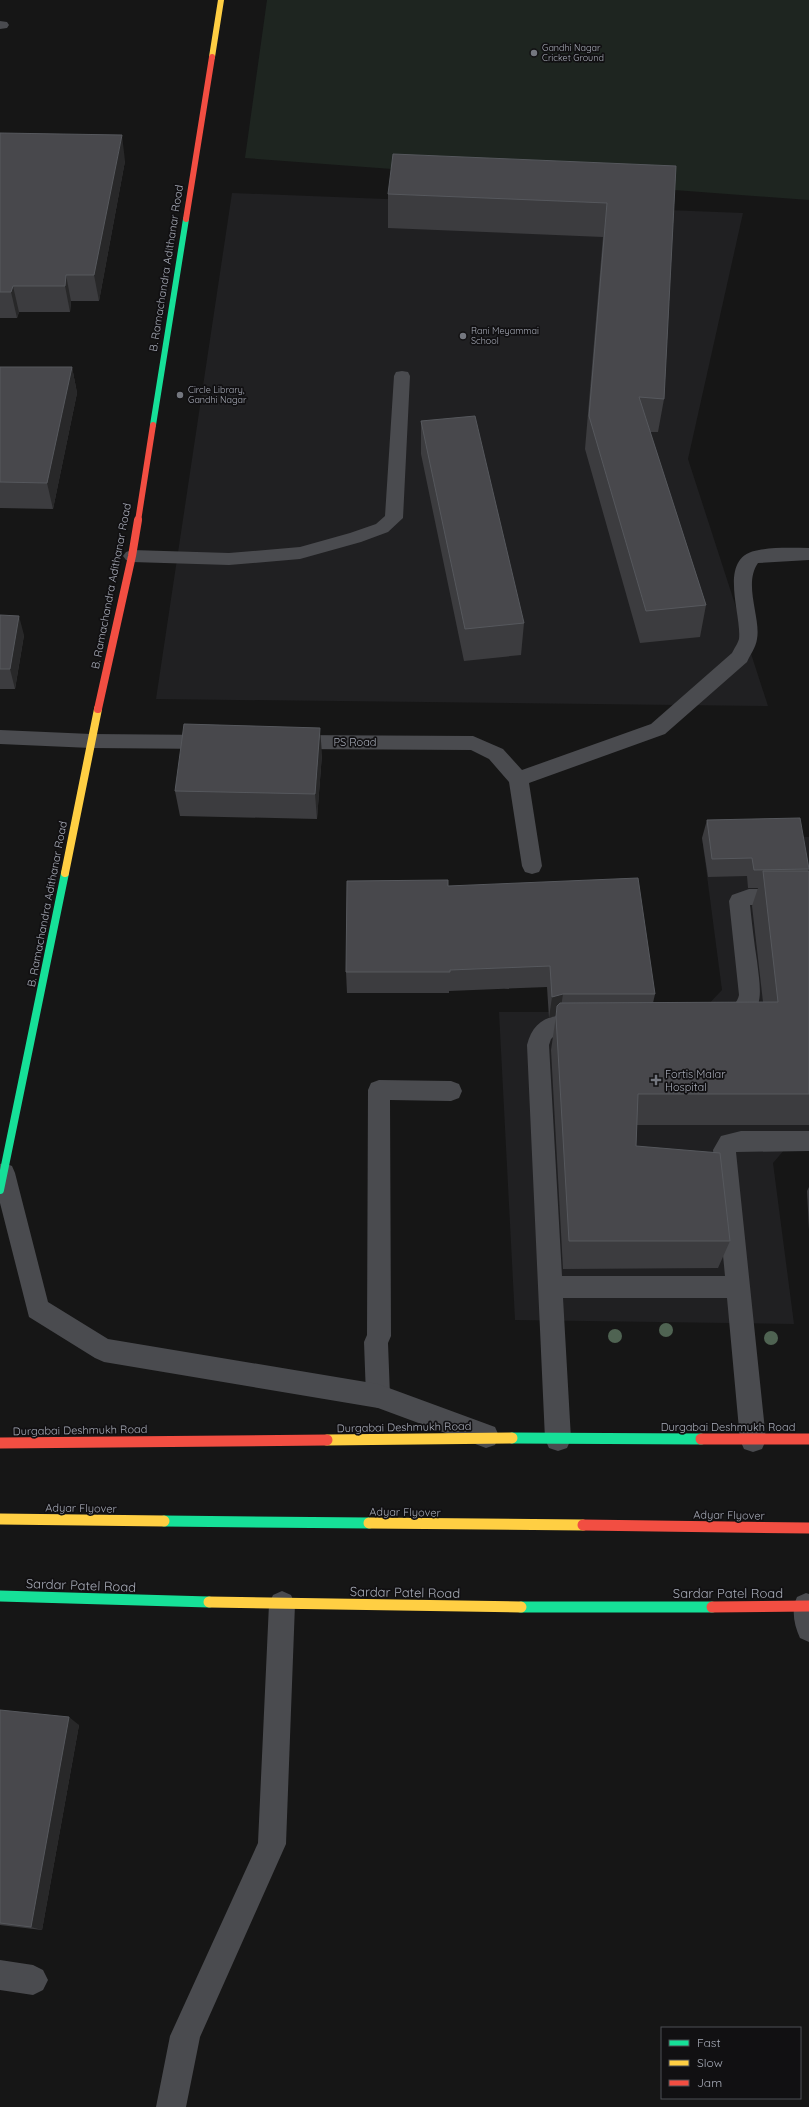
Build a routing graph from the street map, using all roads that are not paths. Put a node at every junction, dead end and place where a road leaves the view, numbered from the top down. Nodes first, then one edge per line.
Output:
1 (221, 0) edge
2 (402, 376) dead end
3 (809, 554) edge
4 (132, 556) junction
5 (0, 737) edge
6 (90, 741) junction
7 (226, 742) edge
8 (274, 742) edge
9 (518, 779) junction
10 (532, 866) dead end
11 (809, 897) edge
12 (607, 1024) edge
13 (706, 1024) edge
14 (451, 1091) dead end
15 (809, 1141) edge
16 (2, 1182) edge
17 (551, 1287) junction
18 (737, 1287) junction
19 (378, 1396) junction
20 (491, 1438) junction
21 (558, 1439) junction
22 (809, 1439) edge
23 (753, 1440) junction
24 (0, 1443) edge
25 (0, 1519) edge
26 (809, 1528) edge
27 (0, 1596) edge
28 (282, 1604) junction
29 (808, 1614) edge
30 (0, 1975) edge
31 (33, 1980) dead end
32 (171, 2107) edge

1 - 4 street, B. Ramachandra Adithanar Road
2 - 4 street
3 - 9 street
4 - 6 street, B. Ramachandra Adithanar Road
5 - 6 street
6 - 7 street
6 - 16 street, B. Ramachandra Adithanar Road
8 - 9 street, PS Road
9 - 10 street
11 - 13 street
12 - 17 street
14 - 19 street
15 - 18 street
16 - 19 street
17 - 18 street
17 - 21 street
18 - 23 street
19 - 20 street
20 - 21 street, Durgabai Deshmukh Road
20 - 24 street, Durgabai Deshmukh Road
21 - 23 street, Durgabai Deshmukh Road
22 - 23 street, Durgabai Deshmukh Road
25 - 26 street, Adyar Flyover
27 - 28 street, Sardar Patel Road
28 - 29 street, Sardar Patel Road
28 - 32 street
30 - 31 street

